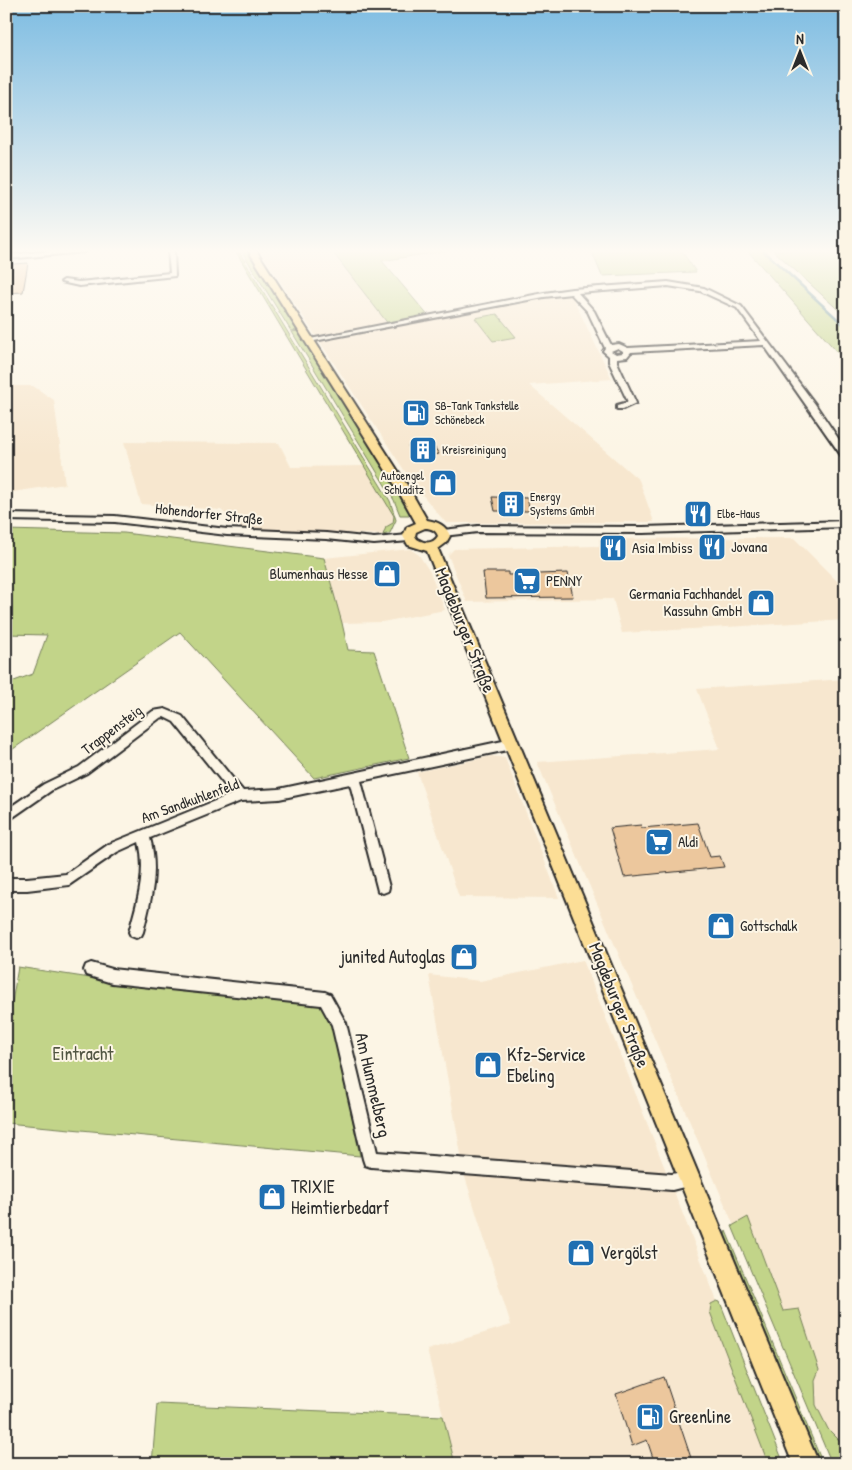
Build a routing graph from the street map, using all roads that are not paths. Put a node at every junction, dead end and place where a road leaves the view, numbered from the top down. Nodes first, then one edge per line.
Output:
1 (295, 319) edge
2 (426, 319) edge
3 (595, 319) edge
4 (748, 319) edge
5 (309, 340) junction
6 (766, 343) junction
7 (609, 348) junction
8 (627, 350) junction
9 (613, 356) junction
10 (620, 407) dead end
11 (846, 456) edge
12 (6, 517) edge
13 (423, 524) junction
14 (846, 524) edge
15 (409, 538) junction
16 (438, 539) junction
17 (512, 744) junction
18 (354, 778) junction
19 (240, 796) junction
20 (6, 817) edge
21 (143, 835) junction
22 (6, 884) edge
23 (384, 887) dead end
24 (136, 932) dead end
25 (91, 970) dead end
26 (690, 1178) junction
27 (806, 1464) edge

1 - 5 main road
2 - 5 street
3 - 7 street
4 - 6 street
5 - 13 main road
6 - 8 street
6 - 11 street
7 - 8 street
7 - 9 street
8 - 9 street
9 - 10 street
12 - 15 street, Hohendorfer Straße
13 - 15 main road
13 - 16 main road
14 - 16 street
15 - 16 main road
16 - 17 main road, Magdeburger Straße
17 - 18 street, Am Sandkuhlenfeld
17 - 26 main road, Magdeburger Straße
18 - 19 street, Am Sandkuhlenfeld
18 - 23 street
19 - 20 street, Trappensteig
19 - 21 street, Am Sandkuhlenfeld
21 - 22 street, Am Sandkuhlenfeld
21 - 24 street
25 - 26 street, Am Hummelberg
26 - 27 main road, Magdeburger Straße

